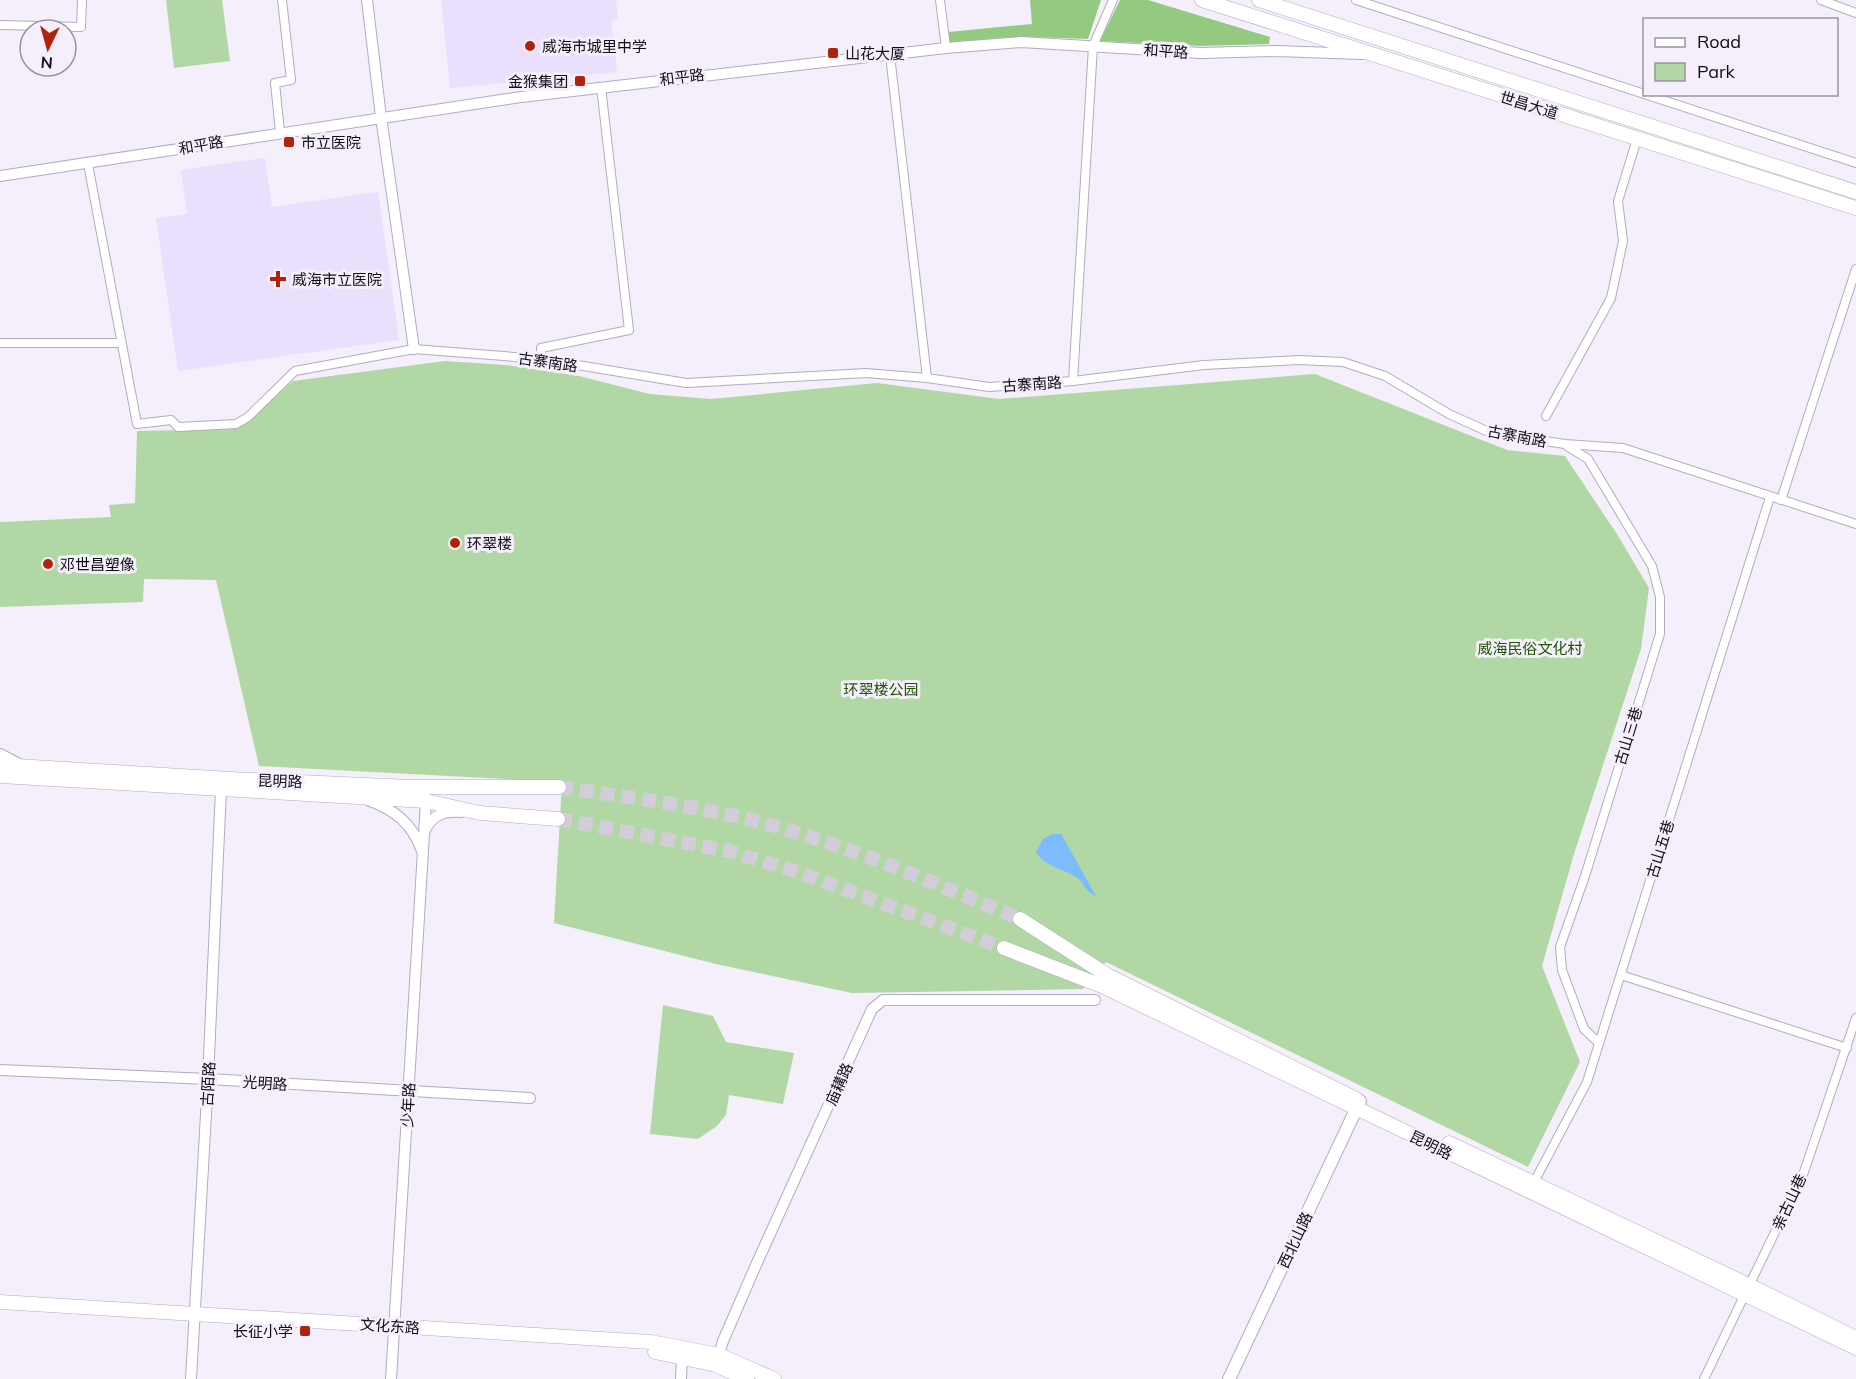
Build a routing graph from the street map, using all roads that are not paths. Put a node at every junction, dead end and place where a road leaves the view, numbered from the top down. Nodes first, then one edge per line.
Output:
1 (82, 0) edge
2 (282, 0) edge
3 (366, 0) edge
4 (940, 0) edge
5 (1113, 0) edge
6 (1202, 0) edge
7 (1259, 0) edge
8 (1356, 0) edge
9 (1821, 0) edge
10 (1856, 12) edge
11 (0, 25) edge
12 (1375, 37) junction
13 (1093, 46) junction
14 (946, 48) junction
15 (1369, 54) junction
16 (890, 55) junction
17 (601, 87) junction
18 (1643, 94) edge
19 (1650, 96) edge
20 (381, 117) junction
21 (280, 132) junction
22 (1637, 138) junction
23 (1856, 163) edge
24 (88, 164) junction
25 (0, 176) edge
26 (1856, 192) edge
27 (1856, 208) edge
28 (1856, 269) edge
29 (0, 343) edge
30 (121, 343) junction
31 (414, 349) junction
32 (541, 359) junction
33 (927, 378) junction
34 (1073, 381) junction
35 (1546, 416) dead end
36 (1565, 444) junction
37 (1770, 497) junction
38 (1781, 500) junction
39 (1856, 524) edge
40 (0, 755) edge
41 (0, 765) edge
42 (22, 766) junction
43 (4, 778) edge
44 (410, 787) junction
45 (486, 787) junction
46 (559, 787) tunnel mouth
47 (221, 789) junction
48 (356, 796) junction
49 (426, 801) junction
50 (480, 813) junction
51 (558, 819) tunnel mouth
52 (425, 830) junction
53 (423, 855) junction
54 (1020, 919) tunnel mouth
55 (1004, 948) tunnel mouth
56 (1621, 975) junction
57 (1095, 1000) dead end
58 (1856, 1018) edge
59 (1599, 1043) junction
60 (1847, 1048) junction
61 (0, 1070) edge
62 (208, 1079) junction
63 (409, 1092) junction
64 (530, 1098) dead end
65 (1358, 1105) junction
66 (1531, 1187) junction
67 (1748, 1291) junction
68 (0, 1302) edge
69 (0, 1311) edge
70 (195, 1317) junction
71 (394, 1331) junction
72 (1856, 1338) edge
73 (1856, 1348) edge
74 (682, 1357) junction
75 (717, 1360) junction
76 (191, 1379) edge
77 (392, 1379) edge
78 (681, 1379) edge
79 (747, 1379) edge
80 (774, 1379) edge
81 (1229, 1379) edge
82 (1704, 1379) edge

1 - 11 street
2 - 21 street
3 - 20 street
4 - 14 street
5 - 13 street
6 - 15 main road, 世昌大道
7 - 12 main road, 世昌大道
8 - 18 street
9 - 10 street
12 - 15 street
12 - 26 main road, 世昌大道
13 - 14 street, 和平路
13 - 15 street, 和平路
13 - 34 street
14 - 16 street, 和平路
15 - 22 main road, 世昌大道
16 - 17 street, 和平路
16 - 33 street
17 - 20 street, 和平路
17 - 32 street
19 - 23 street
20 - 21 street, 和平路
20 - 31 street
21 - 24 street, 和平路
22 - 27 main road, 世昌大道
22 - 35 street
24 - 25 street, 和平路
24 - 30 street
28 - 38 street
29 - 30 street
30 - 31 street, 古寨南路
31 - 32 street, 古寨南路
32 - 33 street, 古寨南路
33 - 34 street, 古寨南路
34 - 36 street, 古寨南路
36 - 37 street, 古寨南路
36 - 59 street, 古山三巷
37 - 38 street, 古寨南路
37 - 56 street, 古山五巷
38 - 39 street, 古寨南路
40 - 42 main road
41 - 42 main road, 昆明路
42 - 44 main road, 昆明路
43 - 47 main road, 昆明路
44 - 45 main road, 昆明路
44 - 49 street
45 - 46 main road, 昆明路
45 - 50 main road
47 - 48 main road, 昆明路
47 - 62 street, 古陌路
48 - 49 main road, 昆明路
48 - 53 street
49 - 50 main road, 昆明路
49 - 52 street, 少年路
50 - 51 main road, 昆明路
50 - 52 street
52 - 53 street, 少年路
53 - 63 street, 少年路
54 - 65 main road, 昆明路
55 - 65 main road, 昆明路
56 - 59 street, 古山五巷
56 - 60 street
57 - 75 street, 庙耩路
58 - 60 street, 亲古山巷
59 - 66 street, 古山五巷
60 - 67 street, 亲古山巷
61 - 62 street, 光明路
62 - 63 street, 光明路
62 - 70 street, 古陌路
63 - 64 street, 光明路
63 - 71 street, 少年路
65 - 66 main road, 昆明路
65 - 81 main road, 西北山路
66 - 67 main road, 昆明路
67 - 72 main road, 昆明路
67 - 73 main road, 昆明路
67 - 82 street, 亲古山巷
68 - 70 main road, 文化东路
69 - 70 main road
70 - 71 main road, 文化东路
70 - 76 street, 古陌路
71 - 74 main road
71 - 75 main road, 文化东路
71 - 77 street, 少年路
74 - 75 main road
74 - 78 street
75 - 79 main road
75 - 80 main road, 文化东路

